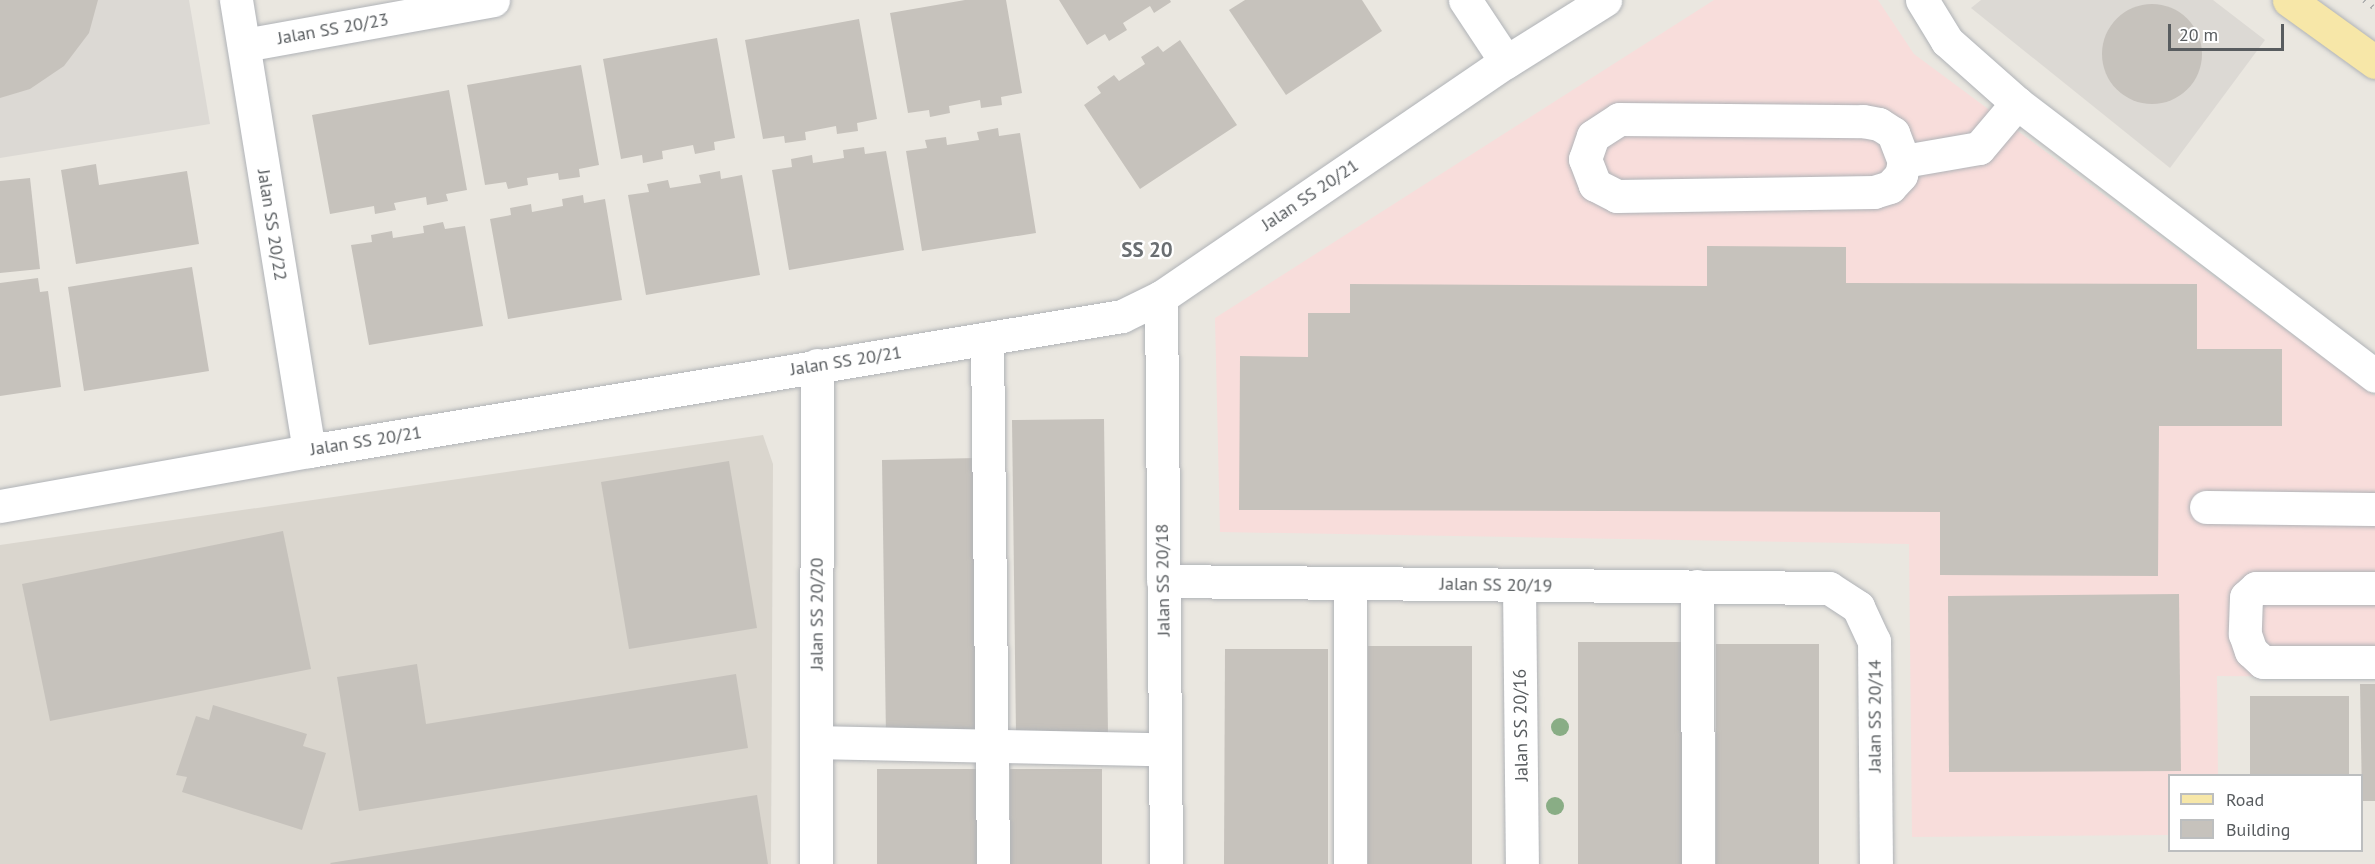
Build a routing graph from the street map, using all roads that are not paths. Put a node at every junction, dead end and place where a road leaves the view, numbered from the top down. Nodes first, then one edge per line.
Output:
1 (236, 0) edge
2 (493, 0) edge
3 (1465, 0) edge
4 (1605, 0) edge
5 (1922, 0) edge
6 (2289, 0) edge
7 (244, 45) junction
8 (1506, 62) junction
9 (2375, 62) edge
10 (2016, 103) junction
11 (1904, 161) junction
12 (1161, 297) junction
13 (987, 340) junction
14 (817, 364) junction
15 (2375, 376) edge
16 (309, 451) junction
17 (0, 506) edge
18 (2205, 507) dead end
19 (2375, 509) edge
20 (1163, 581) junction
21 (1350, 583) junction
22 (1519, 585) junction
23 (1697, 586) junction
24 (1829, 588) joint
25 (2375, 588) edge
26 (2375, 662) edge
27 (817, 742) junction
28 (992, 746) junction
29 (1165, 749) junction
30 (816, 864) edge
31 (993, 864) edge
32 (1166, 864) edge
33 (1350, 864) edge
34 (1522, 864) edge
35 (1698, 864) edge
36 (1876, 864) edge

1 - 7 street, Jalan SS 20/22
2 - 7 street, Jalan SS 20/23
3 - 8 street
4 - 8 street, Jalan SS 20/21
5 - 10 street
6 - 9 main road
7 - 16 street, Jalan SS 20/22
8 - 12 street, Jalan SS 20/21
10 - 11 street
10 - 15 street
11 - 11 street
12 - 13 street, Jalan SS 20/21
12 - 20 street, Jalan SS 20/18
13 - 14 street, Jalan SS 20/21
13 - 28 street
14 - 16 street, Jalan SS 20/21
14 - 27 street, Jalan SS 20/20
16 - 17 street, Jalan SS 20/21
18 - 19 street
20 - 21 street, Jalan SS 20/19
20 - 29 street, Jalan SS 20/18
21 - 22 street, Jalan SS 20/19
21 - 33 street
22 - 23 street, Jalan SS 20/19
22 - 34 street, Jalan SS 20/16
23 - 24 street, Jalan SS 20/19
23 - 35 street
24 - 36 street, Jalan SS 20/14
25 - 26 street
27 - 28 street
27 - 30 street, Jalan SS 20/20
28 - 29 street
28 - 31 street
29 - 32 street, Jalan SS 20/18

